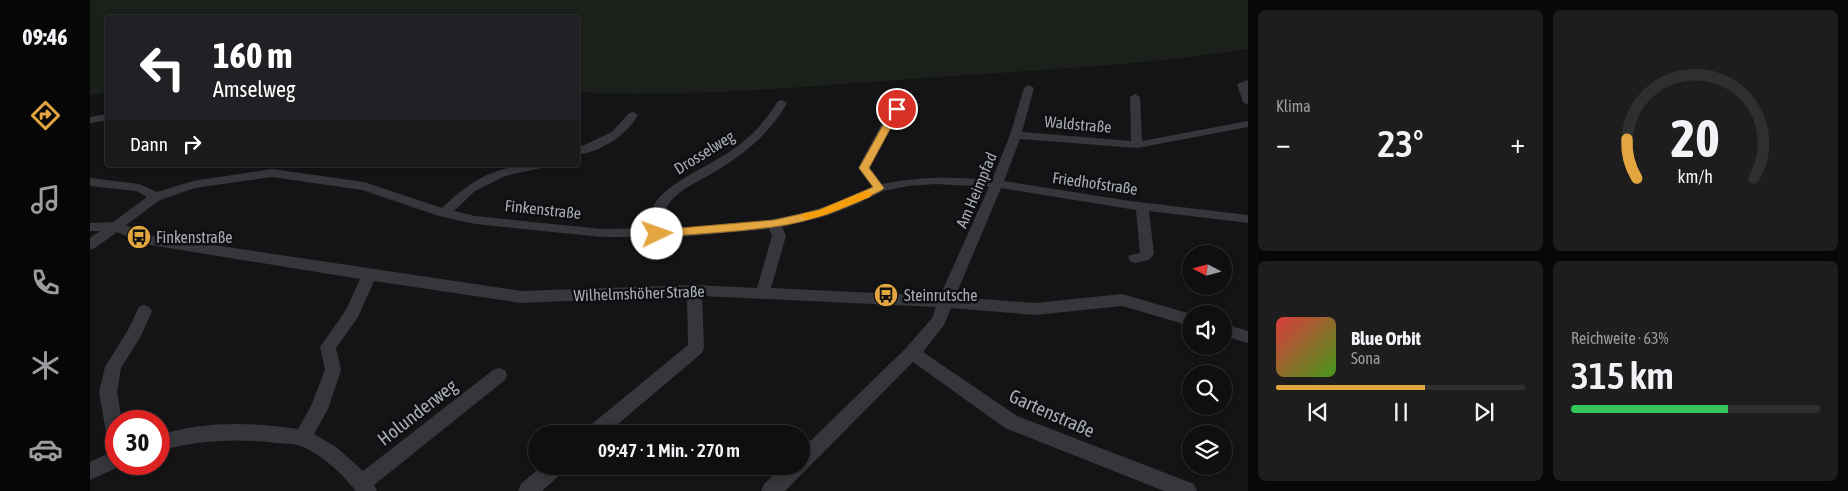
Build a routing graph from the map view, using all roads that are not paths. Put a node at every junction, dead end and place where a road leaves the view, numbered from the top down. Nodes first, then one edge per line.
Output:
1 (1248, 82) edge
2 (1029, 88) dead end
3 (901, 97) dead end
4 (1135, 97) dead end
5 (1248, 102) edge
6 (782, 103) dead end
7 (633, 115) dead end
8 (105, 118) edge
9 (90, 120) edge
10 (1248, 124) edge
11 (1016, 135) junction
12 (1137, 145) junction
13 (580, 151) edge
14 (529, 167) edge
15 (273, 169) edge
16 (936, 180) joint
17 (90, 182) edge
18 (997, 184) junction
19 (879, 188) junction
20 (156, 197) junction
21 (1142, 206) junction
22 (444, 213) junction
23 (1248, 219) edge
24 (774, 224) junction
25 (116, 226) junction
26 (90, 227) edge
27 (657, 234) junction
28 (90, 245) edge
29 (1135, 258) dead end
30 (369, 275) junction
31 (694, 290) junction
32 (763, 292) junction
33 (945, 302) junction
34 (144, 311) dead end
35 (1182, 317) edge
36 (1232, 332) edge
37 (1248, 337) edge
38 (912, 352) junction
39 (499, 375) dead end
40 (111, 410) edge
41 (604, 425) edge
42 (302, 438) junction
43 (170, 440) edge
44 (810, 453) edge
45 (105, 464) edge
46 (90, 471) edge
47 (546, 475) edge
48 (787, 475) edge
49 (365, 487) edge
50 (528, 491) edge
51 (770, 491) edge
52 (1187, 491) edge

1 - 5 street
2 - 11 street, Am Heimpfad
3 - 19 street
4 - 12 street, Waldstraße
6 - 27 street, Drosselweg
7 - 13 street
8 - 9 street
10 - 12 street, Waldstraße
11 - 12 street, Waldstraße
11 - 18 street, Am Heimpfad
14 - 22 street
15 - 20 street, Finkenstraße
15 - 22 street, Finkenstraße
16 - 18 street, Friedhofstraße
16 - 19 street, Finkenstraße
17 - 20 street
18 - 21 street, Friedhofstraße
18 - 33 street, Am Heimpfad
19 - 24 street, Finkenstraße
20 - 25 street, Finkenstraße
21 - 23 street, Friedhofstraße
21 - 29 street
22 - 27 street, Finkenstraße
24 - 27 street, Finkenstraße
24 - 32 street
25 - 26 street, Wilhelmshöher Straße
25 - 28 street, Finkenstraße
25 - 30 street, Wilhelmshöher Straße
30 - 31 street, Wilhelmshöher Straße
30 - 42 street
31 - 32 street, Wilhelmshöher Straße
31 - 41 street
32 - 33 street, Wilhelmshöher Straße
33 - 35 street, Wilhelmshöher Straße
33 - 38 street
34 - 40 street
36 - 37 street
38 - 44 street
38 - 52 street, Gartenstraße
39 - 49 street, Holunderweg
42 - 43 street
42 - 49 street
45 - 46 street
47 - 50 street
48 - 51 street

